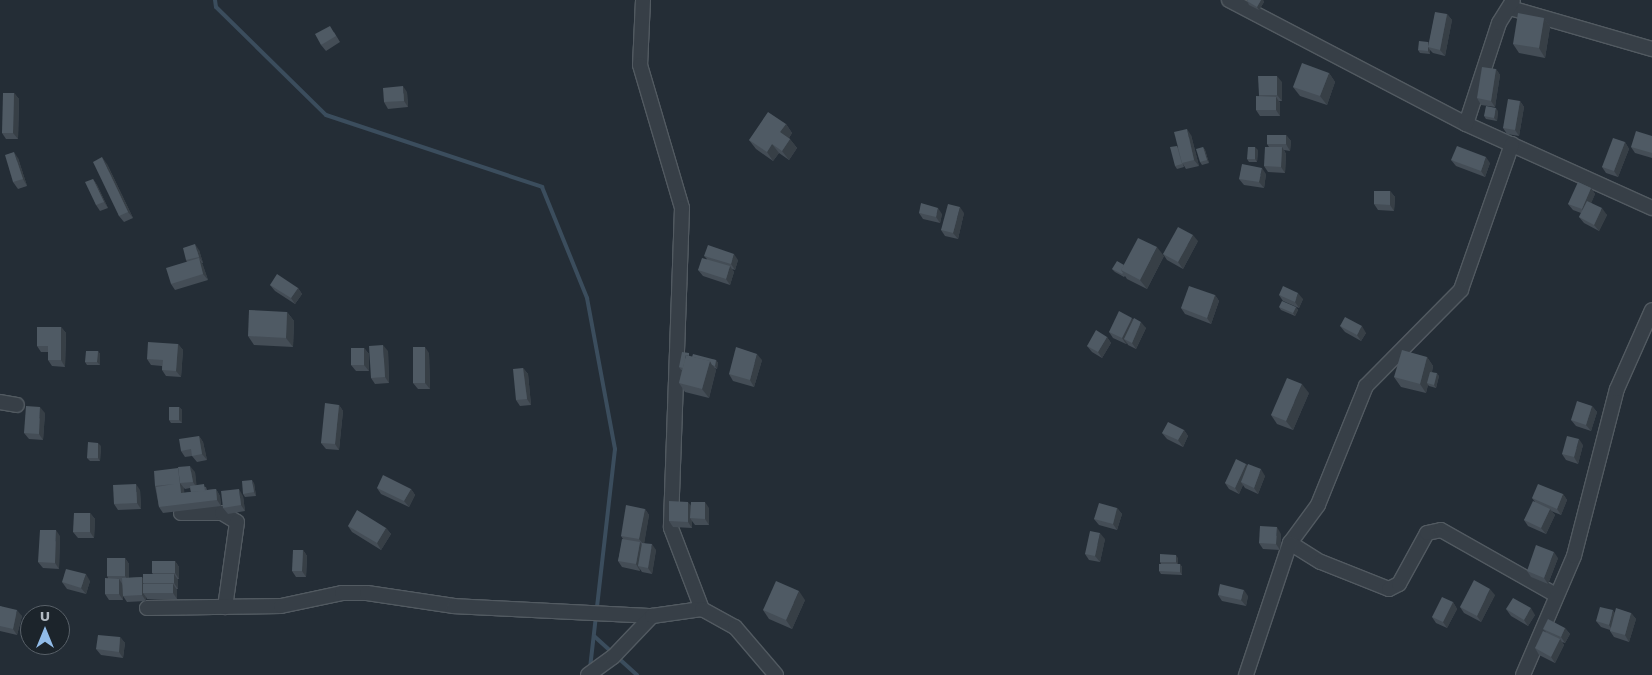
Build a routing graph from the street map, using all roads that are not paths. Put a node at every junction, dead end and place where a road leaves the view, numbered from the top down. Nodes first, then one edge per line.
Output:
1 (643, 0) edge
2 (1229, 0) edge
3 (1512, 4) edge
4 (1652, 50) edge
5 (1466, 124) junction
6 (1512, 144) junction
7 (1652, 208) edge
8 (1652, 310) edge
9 (0, 402) edge
10 (17, 405) dead end
11 (181, 513) dead end
12 (1290, 543) junction
13 (1556, 595) junction
14 (225, 607) junction
15 (147, 608) dead end
16 (702, 609) junction
17 (652, 616) junction
18 (592, 673) edge
19 (776, 675) edge
20 (1246, 675) edge
21 (1523, 675) edge

1 - 16 street
2 - 5 street
3 - 4 street
3 - 5 street
5 - 6 street
6 - 7 street
6 - 12 street
8 - 13 street
9 - 10 street
11 - 14 street
12 - 13 street
12 - 20 street
13 - 21 street
14 - 15 street
14 - 17 street
16 - 17 street
16 - 19 street
17 - 18 street

